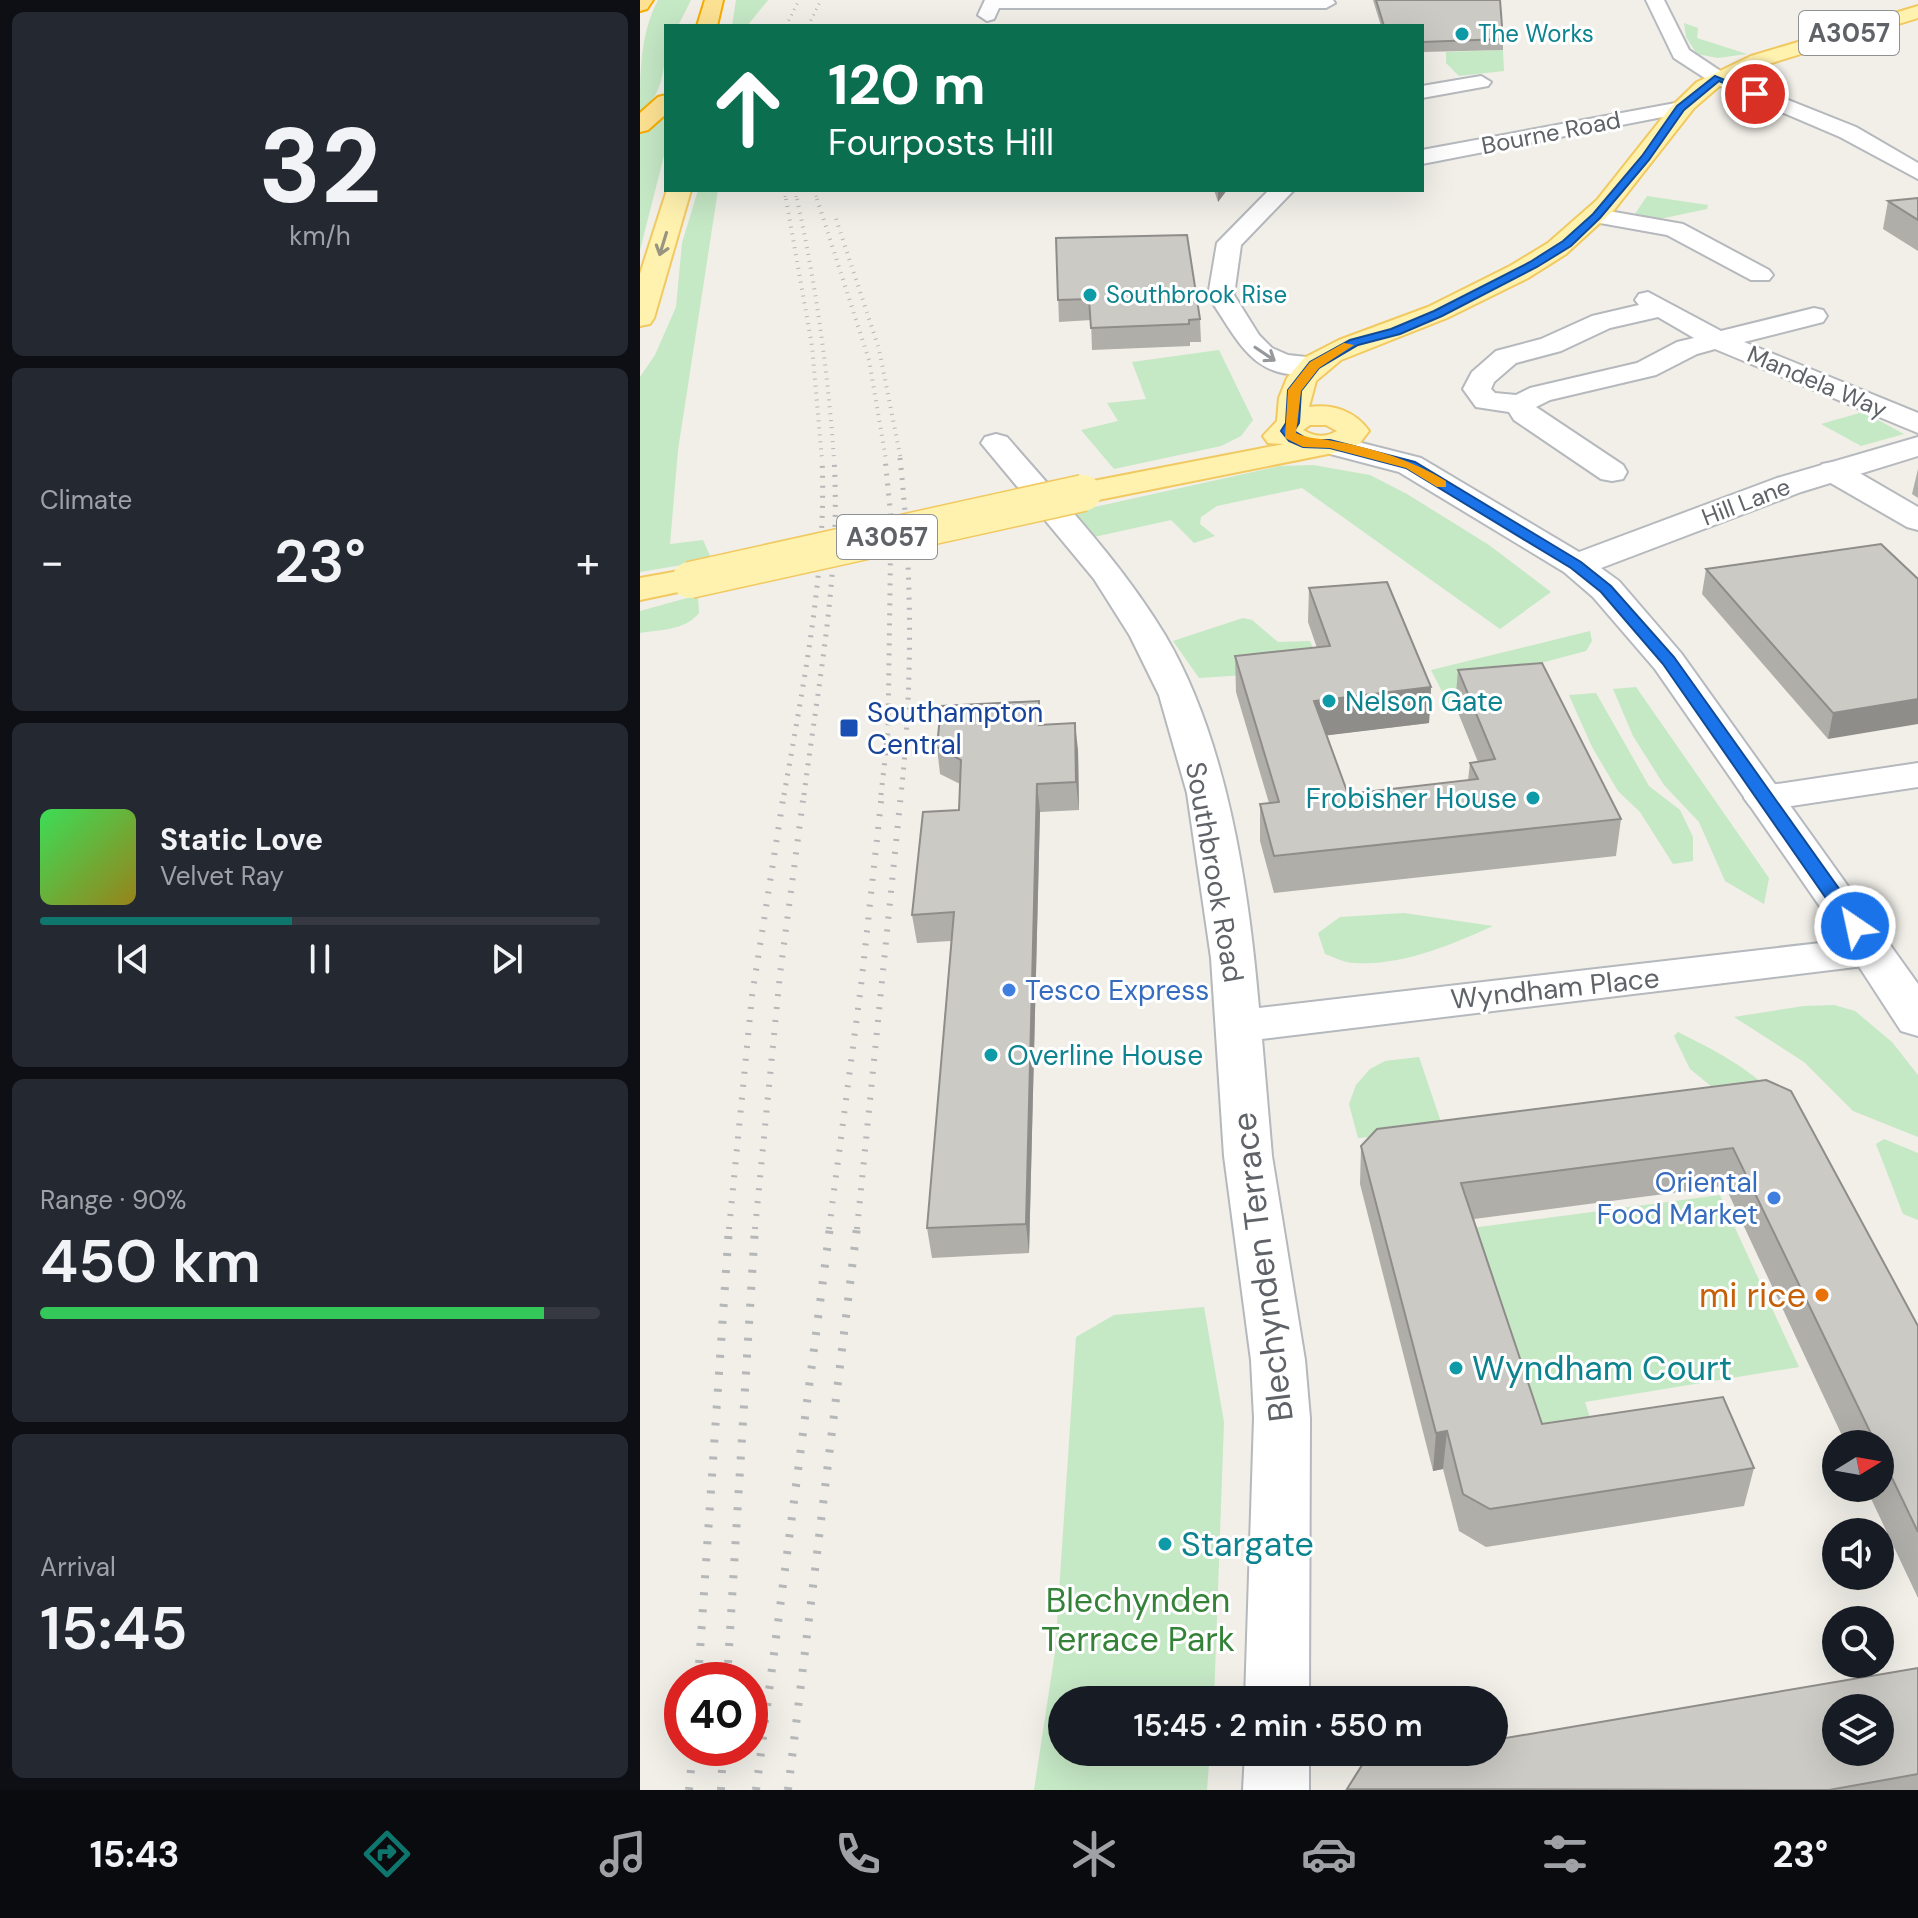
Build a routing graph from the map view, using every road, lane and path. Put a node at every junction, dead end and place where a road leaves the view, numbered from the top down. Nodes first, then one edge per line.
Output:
1 (714, 0) edge
2 (1655, 0) edge
3 (1090, 2) edge
4 (1326, 2) edge
5 (1918, 12) edge
6 (987, 15) dead end
7 (708, 24) edge
8 (1324, 24) edge
9 (1718, 78) junction
10 (1481, 82) dead end
11 (1431, 85) edge
12 (664, 104) edge
13 (1681, 108) junction
14 (640, 125) edge
15 (1424, 157) edge
16 (1918, 172) edge
17 (678, 192) edge
18 (1280, 192) edge
19 (1597, 216) junction
20 (1763, 266) dead end
21 (1814, 316) dead end
22 (640, 318) edge
23 (1395, 332) junction
24 (1716, 340) junction
25 (1314, 365) junction
26 (1530, 399) junction
27 (1918, 424) edge
28 (1290, 427) junction
29 (1337, 435) junction
30 (996, 443) dead end
31 (1918, 446) edge
32 (1614, 457) dead end
33 (1231, 462) junction
34 (1833, 471) junction
35 (1918, 520) edge
36 (1576, 565) junction
37 (640, 589) edge
38 (1918, 775) edge
39 (1764, 798) junction
40 (1872, 951) junction
41 (1918, 1020) edge
42 (1239, 1026) junction
43 (1277, 1686) edge
44 (1277, 1766) edge
45 (1276, 1790) edge

1 - 7 highway
2 - 9 street
3 - 4 street
3 - 6 street
4 - 8 street
5 - 9 main road, A3057
9 - 13 main road, A3057
9 - 16 street
10 - 11 street
12 - 14 highway
13 - 15 street, Bourne Road
13 - 19 main road, A3057
17 -> 22 main road
18 -> 25 street
19 - 20 street
19 - 23 main road, A3057
21 - 24 street, Mandela Way
23 - 25 main road, A3057
23 - 29 main road, A3057
24 - 26 street, Mandela Way
24 - 26 street, Mandela Way
24 - 27 street, Mandela Way
25 - 28 main road
26 - 32 street, Mandela Way
28 - 29 main road
28 - 33 main road, A3057
29 - 33 main road, A3057
29 - 36 street
30 - 42 street, Southbrook Road
31 - 34 street, Hill Lane
33 - 37 main road, A3057, bridge
34 - 35 street
34 - 36 street, Hill Lane
36 - 39 street
38 - 39 street
39 - 40 street
40 - 41 street
40 - 42 street, Wyndham Place
42 - 43 street, Blechynden Terrace
44 - 45 street

